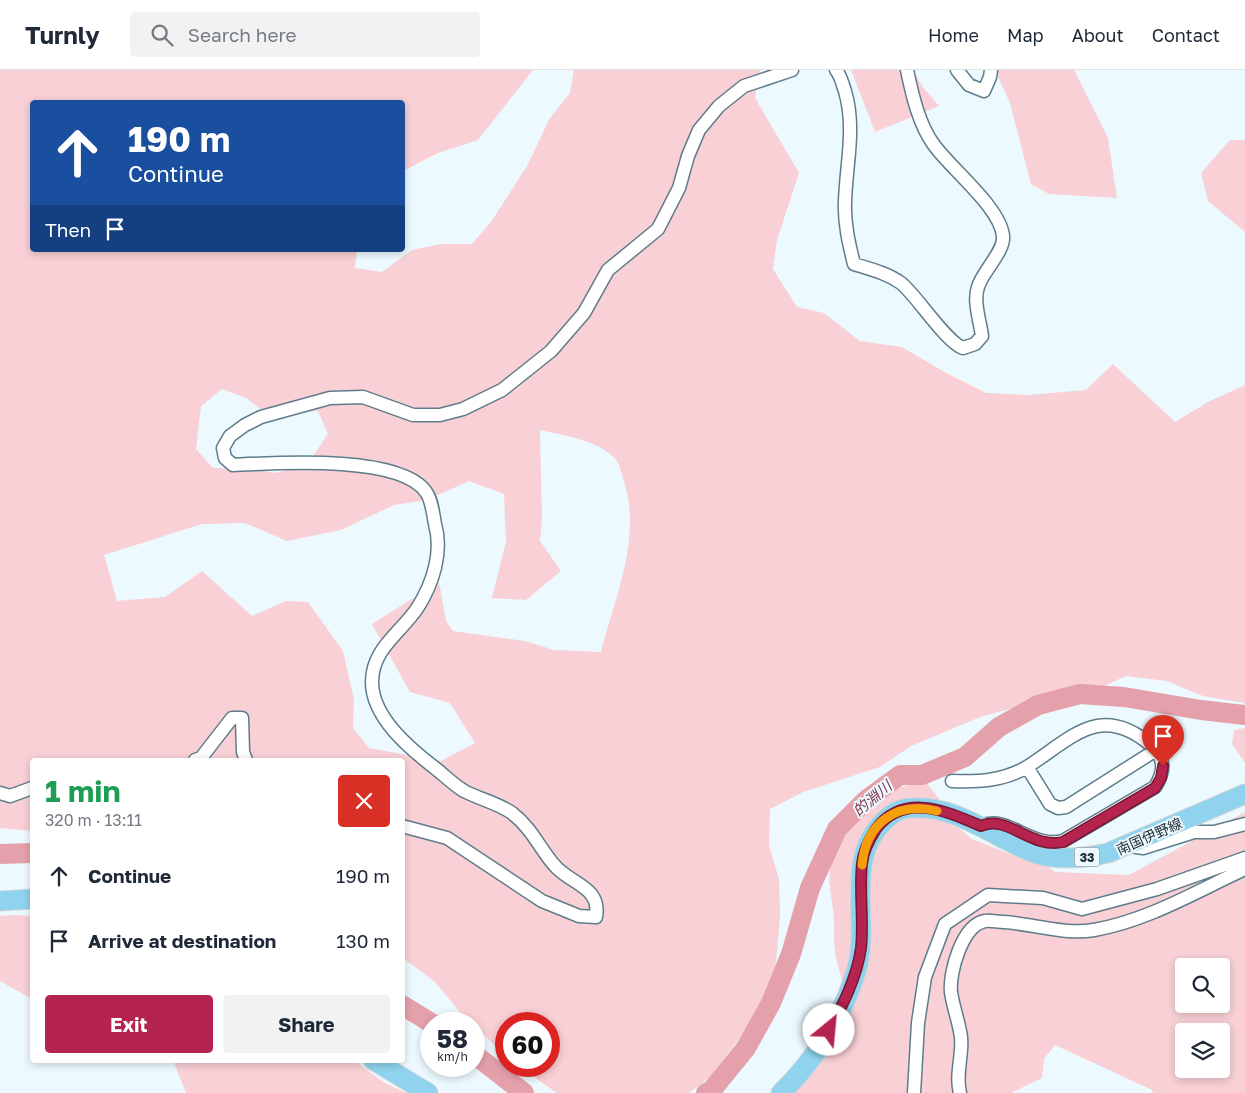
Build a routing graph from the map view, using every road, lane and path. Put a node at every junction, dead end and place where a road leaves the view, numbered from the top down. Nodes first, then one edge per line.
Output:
1 (792, 70) edge
2 (836, 70) edge
3 (907, 70) edge
4 (957, 70) edge
5 (991, 70) edge
6 (1156, 750) junction
7 (200, 758) edge
8 (245, 758) edge
9 (1027, 767) junction
10 (952, 781) dead end
11 (30, 789) edge
12 (0, 793) edge
13 (1245, 794) edge
14 (1245, 824) edge
15 (981, 826) junction
16 (405, 827) edge
17 (1128, 845) junction
18 (1245, 858) edge
19 (1245, 870) edge
20 (30, 900) edge
21 (0, 901) edge
22 (378, 1063) edge
23 (428, 1093) edge
24 (781, 1093) edge
25 (914, 1093) edge
26 (960, 1093) edge

1 - 16 street
2 - 3 street
4 - 5 street
6 - 9 street
6 - 9 street
6 - 15 street
7 - 8 street
9 - 10 street
11 - 12 street
13 - 17 main road, 南国伊野線 / 33
14 - 17 street
15 - 17 main road, 南国伊野線 / 33
15 - 24 main road, 南国伊野線 / 33
18 - 25 street
19 - 26 street
20 - 21 main road
22 - 23 main road

